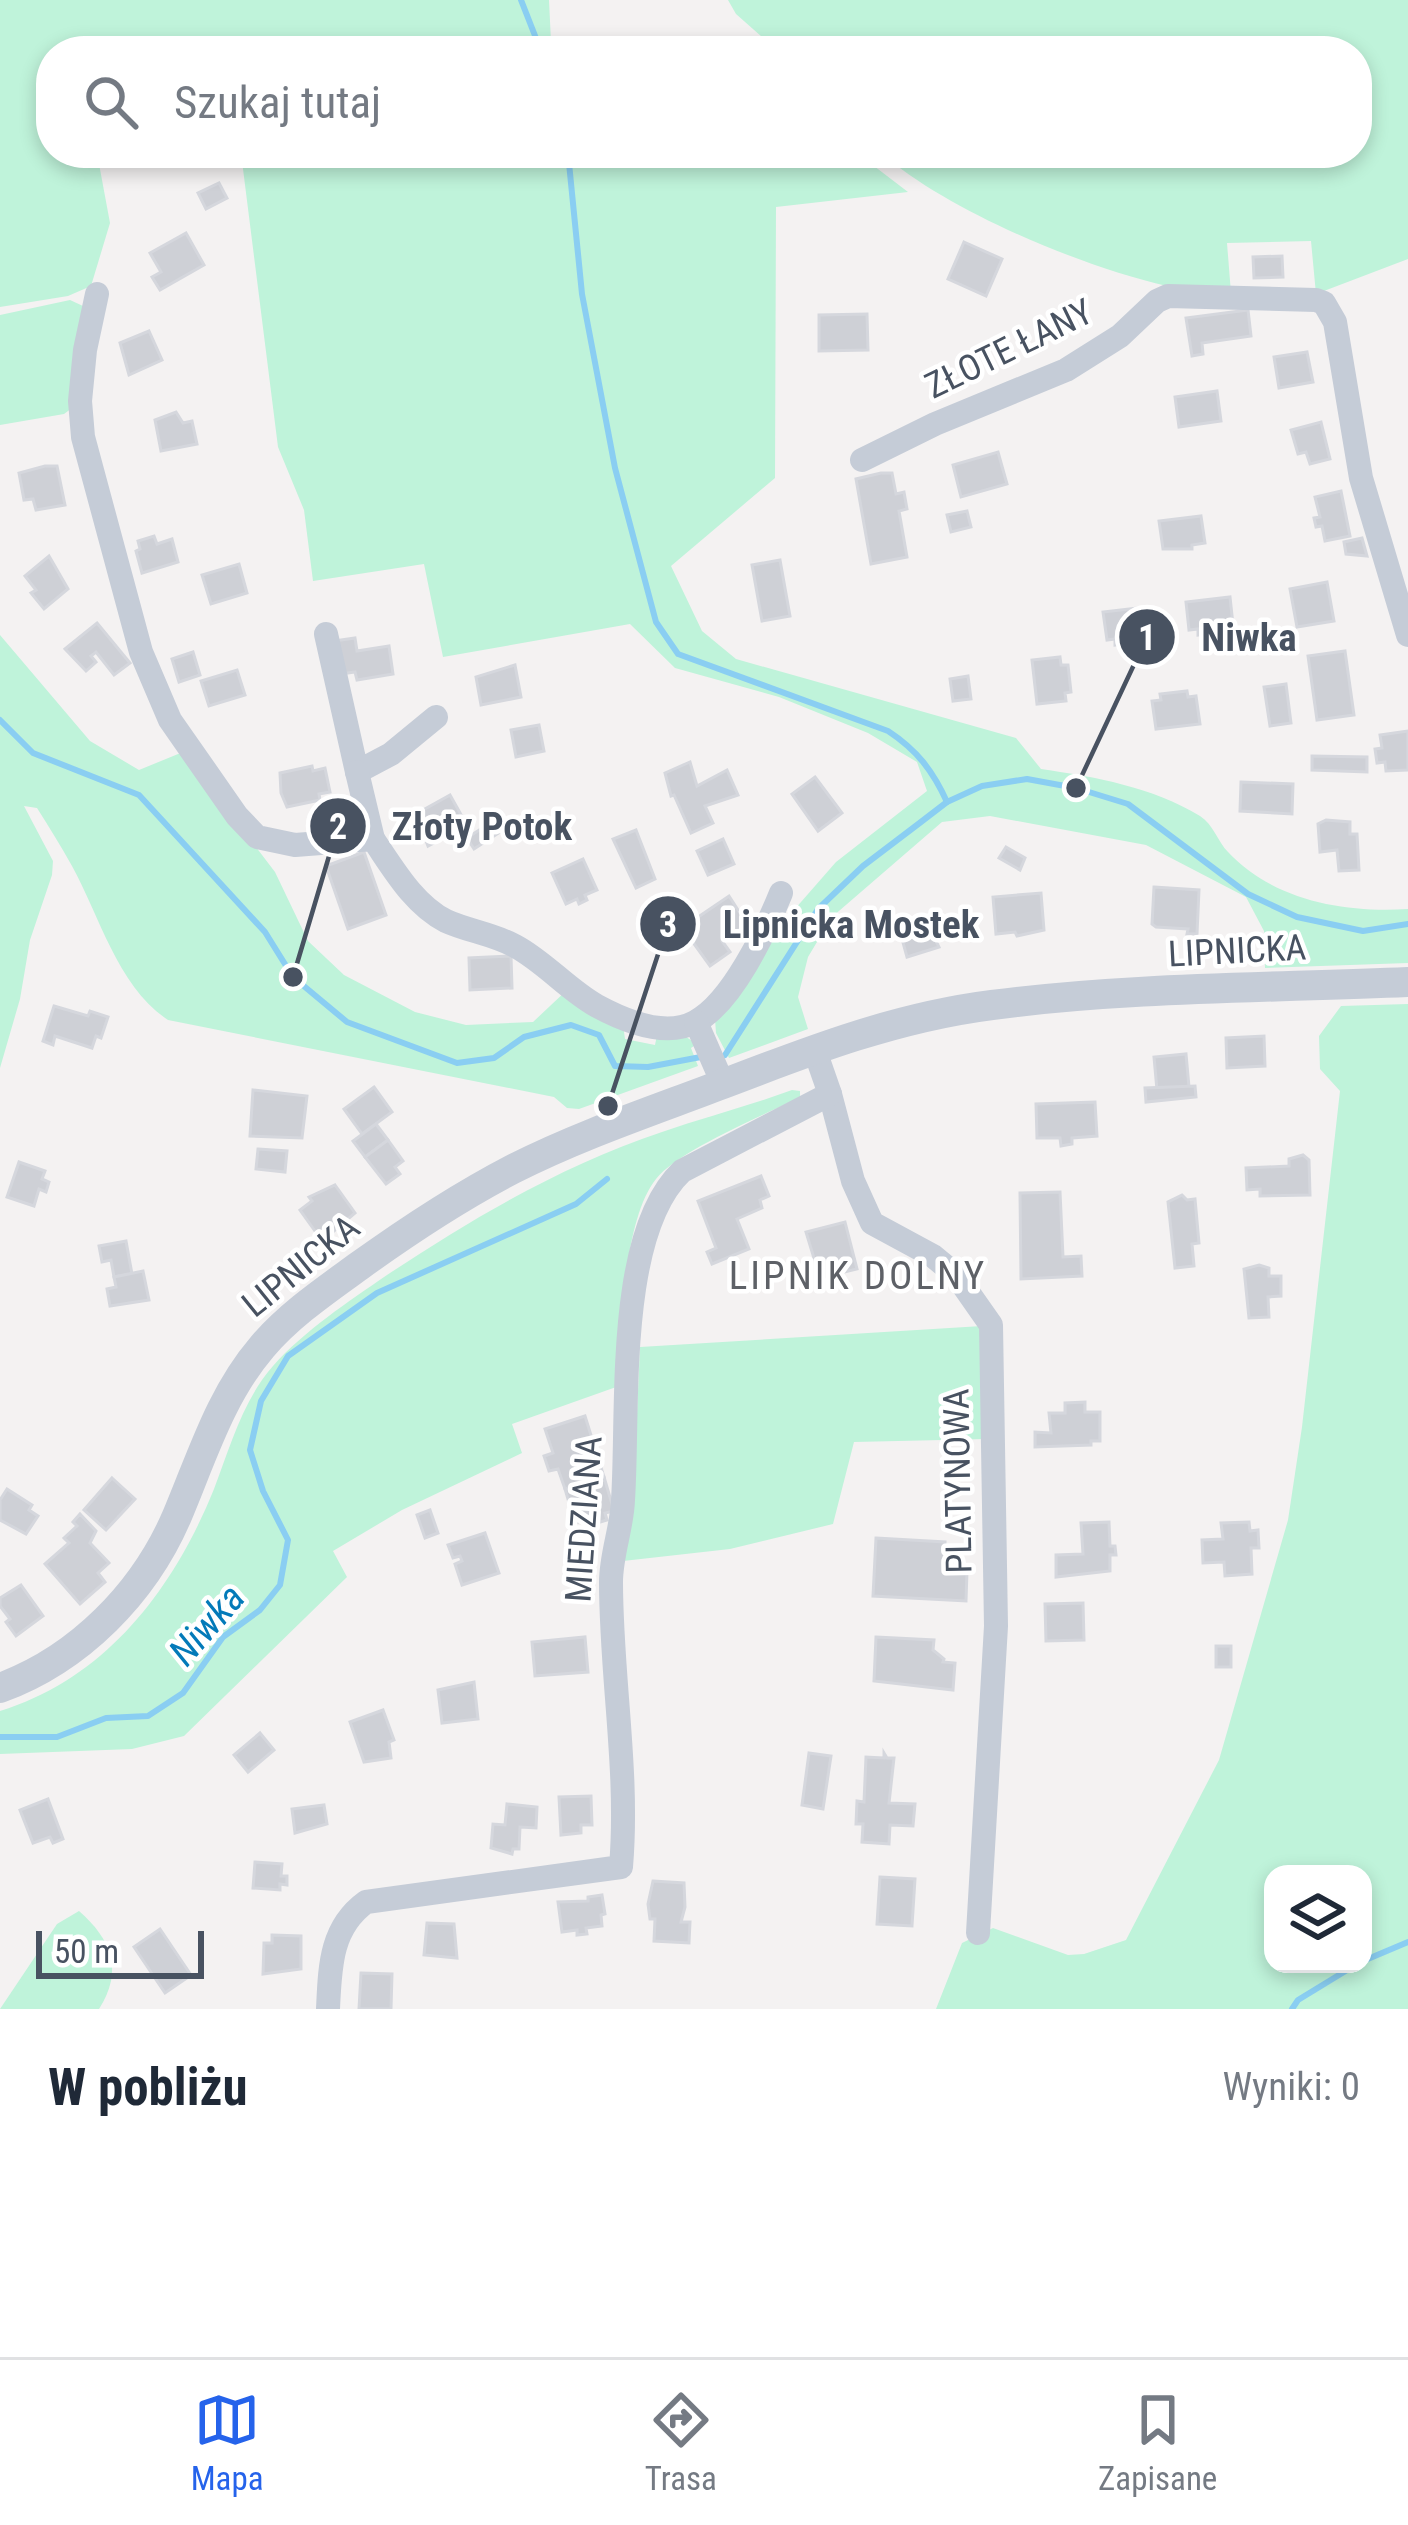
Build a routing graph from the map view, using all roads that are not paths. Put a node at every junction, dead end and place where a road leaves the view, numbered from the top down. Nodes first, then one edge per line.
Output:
1 (97, 294) dead end
2 (862, 460) dead end
3 (1399, 577) edge
4 (326, 634) dead end
5 (1408, 635) edge
6 (436, 717) dead end
7 (357, 772) junction
8 (373, 839) junction
9 (781, 893) dead end
10 (1408, 982) edge
11 (700, 1028) junction
12 (814, 1048) junction
13 (719, 1074) junction
14 (830, 1094) junction
15 (0, 1688) edge
16 (978, 1933) dead end
17 (328, 2009) edge

1 - 8 street
2 - 3 street, ZŁOTE ŁANY
3 - 5 street, ZŁOTE ŁANY
4 - 7 street
6 - 7 street
7 - 8 street
8 - 11 street
9 - 11 street
10 - 12 street, LIPNICKA
11 - 13 street
12 - 13 street, LIPNICKA
12 - 14 street
13 - 15 street, LIPNICKA
14 - 16 street, PLATYNOWA
14 - 17 street, MIEDZIANA

